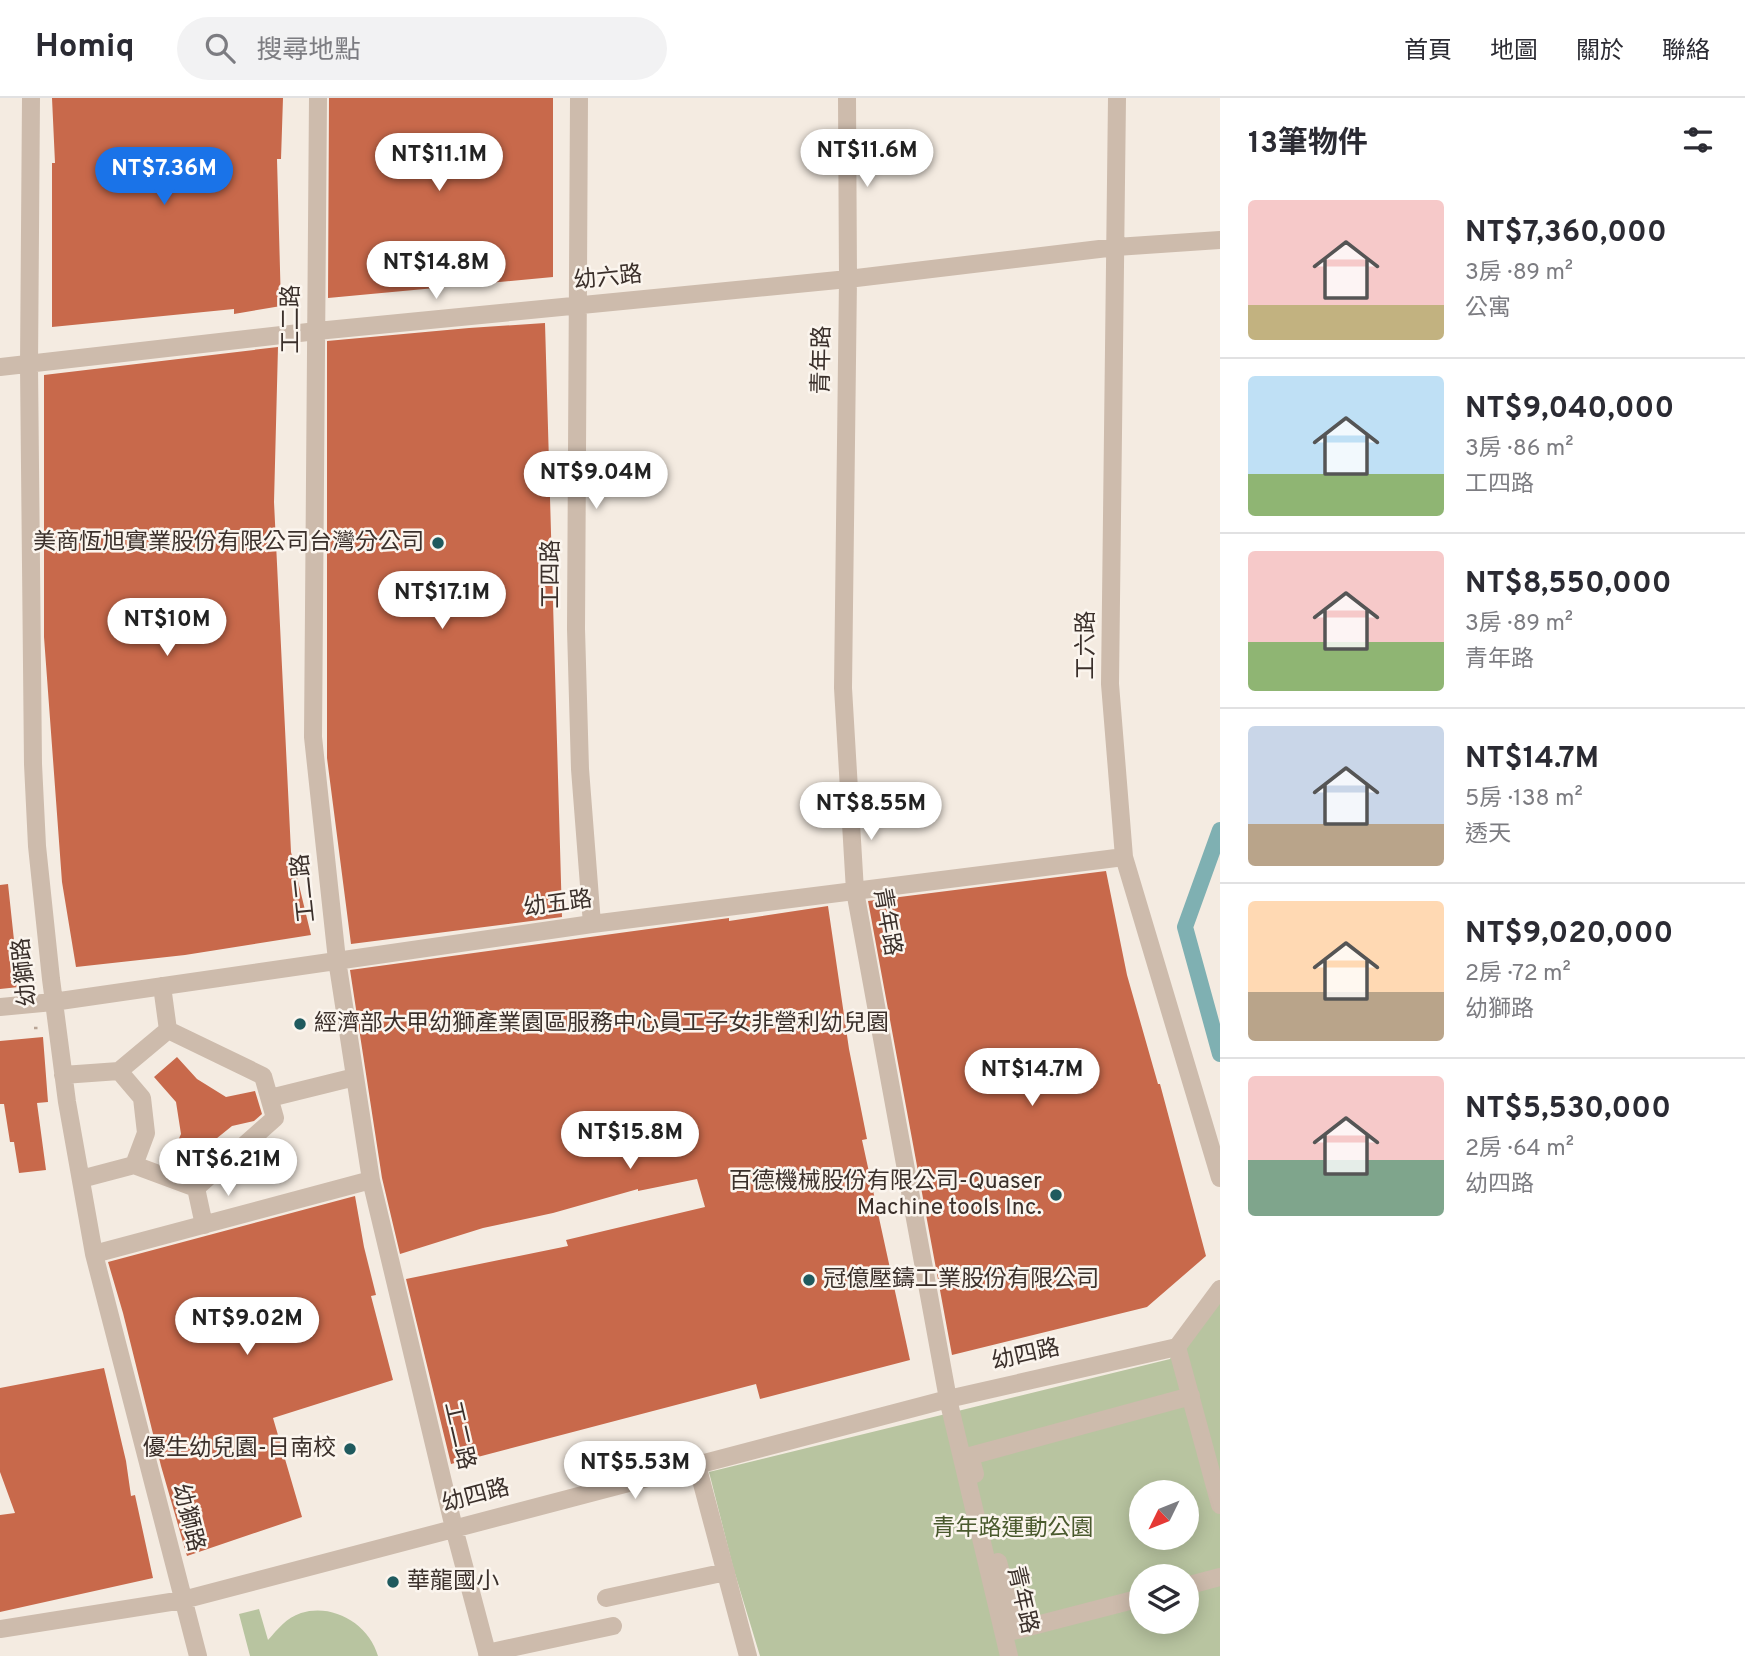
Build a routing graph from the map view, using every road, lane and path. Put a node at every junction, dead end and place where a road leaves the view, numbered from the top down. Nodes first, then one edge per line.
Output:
1 (31, 98) edge
2 (318, 98) edge
3 (579, 98) edge
4 (847, 98) edge
5 (1117, 98) edge
6 (1220, 240) edge
7 (1116, 247) junction
8 (848, 279) junction
9 (579, 307) junction
10 (317, 331) junction
11 (29, 366) junction
12 (0, 368) edge
13 (1124, 857) junction
14 (855, 891) junction
15 (592, 925) junction
16 (337, 960) junction
17 (162, 986) junction
18 (53, 1002) junction
19 (0, 1007) edge
20 (169, 1030) junction
21 (119, 1071) junction
22 (63, 1075) junction
23 (355, 1077) junction
24 (270, 1098) junction
25 (134, 1165) junction
26 (1220, 1178) edge
27 (81, 1179) junction
28 (371, 1180) junction
29 (196, 1188) junction
30 (204, 1225) junction
31 (94, 1254) junction
32 (1220, 1289) edge
33 (1177, 1347) junction
34 (1191, 1396) junction
35 (948, 1399) junction
36 (697, 1465) junction
37 (1220, 1505) edge
38 (454, 1528) junction
39 (726, 1572) junction
40 (1220, 1577) edge
41 (1199, 1583) edge
42 (606, 1598) dead end
43 (183, 1600) junction
44 (1129, 1601) edge
45 (613, 1626) dead end
46 (0, 1629) edge
47 (1010, 1631) junction
48 (488, 1655) edge
49 (198, 1656) edge
50 (748, 1656) edge
51 (1009, 1656) edge

1 - 11 street, 幼獅路
2 - 10 street, 工二路
3 - 9 street, 工四路
4 - 8 street, 青年路
5 - 7 street, 工六路
6 - 7 street, 幼六路
7 - 8 street, 幼六路
7 - 13 street, 工六路
8 - 9 street, 幼六路
8 - 14 street, 青年路
9 - 10 street, 幼六路
9 - 15 street, 工四路
10 - 11 street, 幼六路
10 - 16 street, 工二路
11 - 12 street, 幼六路
11 - 18 street, 幼獅路
13 - 14 street, 幼五路
13 - 26 street, 工六路
14 - 15 street, 幼五路
14 - 35 street, 青年路
15 - 16 street, 幼五路
16 - 17 street, 幼五路
16 - 23 street, 工二路
17 - 18 street, 幼五路
17 - 20 street
18 - 19 street, 幼五路
18 - 22 street, 幼獅路
20 - 21 street
20 - 24 street
21 - 22 street
21 - 25 street
22 - 27 street, 幼獅路
23 - 24 street
23 - 28 street, 工二路
24 - 29 street
25 - 27 street
25 - 29 street
27 - 31 street, 幼獅路
28 - 30 street
28 - 38 street, 工二路
29 - 30 street
30 - 31 street
31 - 43 street, 幼獅路
32 - 33 street
33 - 34 street
33 - 35 street, 幼四路
34 - 37 street
34 - 47 street
35 - 36 street, 幼四路
35 - 47 street, 青年路
36 - 38 street, 幼四路
36 - 39 street
38 - 43 street, 幼四路
38 - 48 street, 工二路
39 - 42 street
39 - 50 street
40 - 41 street
43 - 46 street, 幼四路
43 - 49 street, 幼獅路
44 - 47 street
45 - 48 street
47 - 51 street, 青年路

